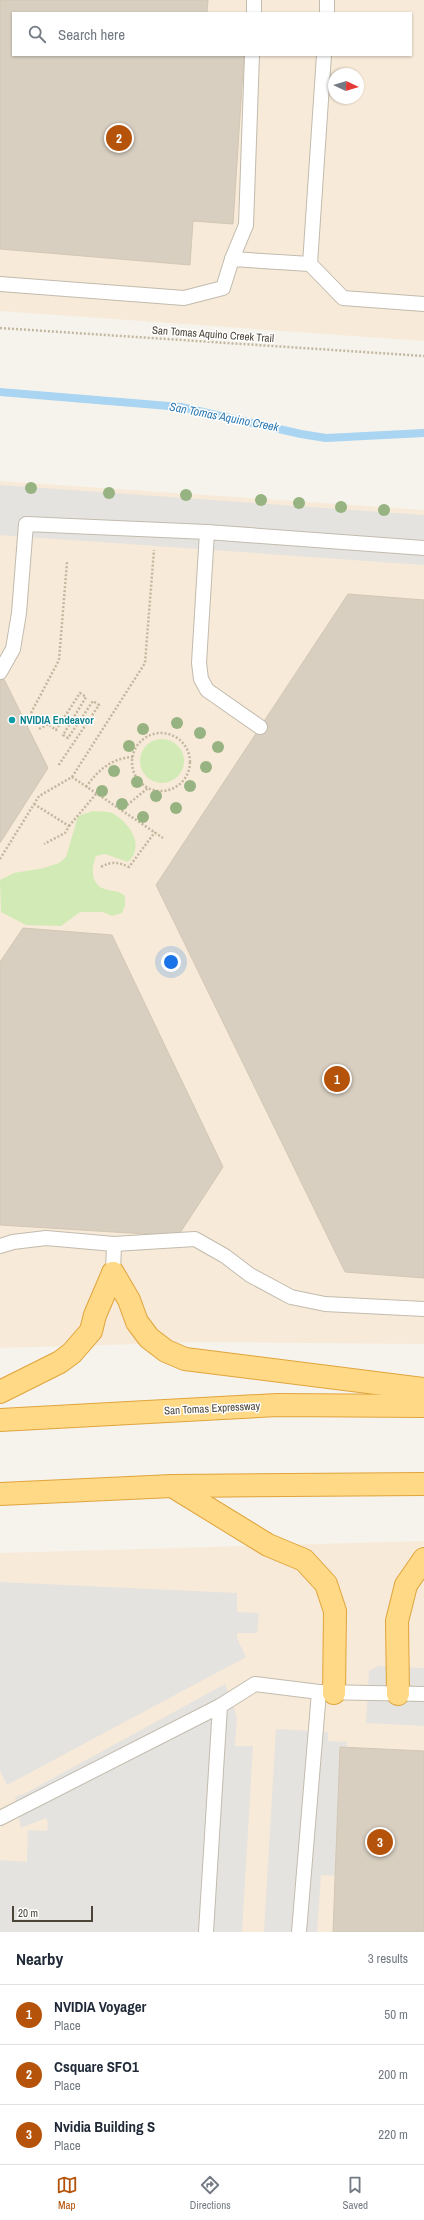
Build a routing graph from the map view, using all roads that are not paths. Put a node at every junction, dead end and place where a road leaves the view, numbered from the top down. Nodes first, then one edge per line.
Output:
1 (254, 0) edge
2 (328, 0) edge
3 (254, 12) edge
4 (327, 12) edge
5 (252, 56) edge
6 (324, 56) edge
7 (232, 258) junction
8 (310, 264) junction
9 (0, 284) edge
10 (424, 304) edge
11 (207, 532) junction
12 (424, 548) edge
13 (0, 672) edge
14 (260, 727) dead end
15 (114, 1244) junction
16 (0, 1246) edge
17 (113, 1273) junction
18 (424, 1309) edge
19 (424, 1389) edge
20 (0, 1392) edge
21 (424, 1406) edge
22 (0, 1420) edge
23 (424, 1484) edge
24 (172, 1486) junction
25 (0, 1494) edge
26 (424, 1559) edge
27 (326, 1692) junction
28 (398, 1694) junction
29 (424, 1694) edge
30 (220, 1706) junction
31 (0, 1818) edge
32 (206, 1932) edge
33 (299, 1932) edge

1 - 3 lane
2 - 4 lane
5 - 7 lane
6 - 8 lane
7 - 8 lane
7 - 9 lane
8 - 10 lane
11 - 12 lane
11 - 13 lane
11 - 14 lane
15 - 16 lane
15 - 17 lane
15 - 18 lane
17 - 19 highway
17 - 20 highway
21 - 22 highway, San Tomas Expressway
23 - 24 highway
24 - 25 highway
24 - 27 highway
26 - 28 highway
27 - 28 lane
27 - 30 lane
27 - 33 lane
28 - 29 lane
30 - 31 lane
30 - 32 lane

